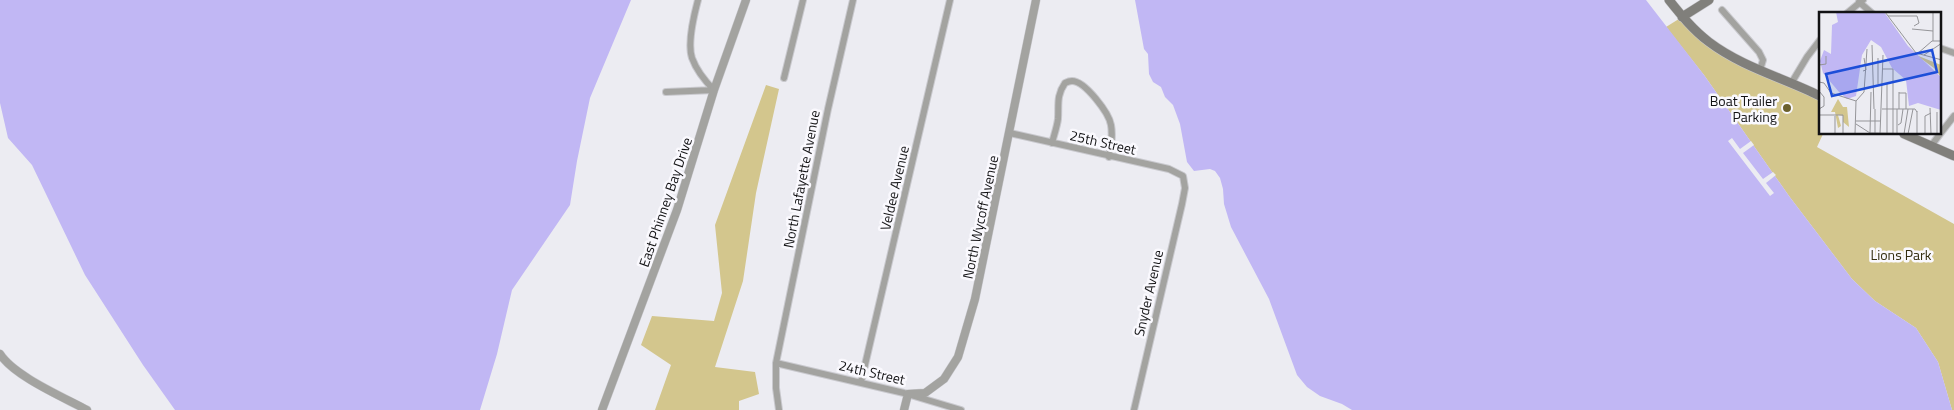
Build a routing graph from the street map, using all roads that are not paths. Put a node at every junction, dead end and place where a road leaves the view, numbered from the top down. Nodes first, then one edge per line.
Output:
1 (698, 0) edge
2 (746, 0) edge
3 (803, 0) edge
4 (853, 0) edge
5 (950, 0) edge
6 (1036, 0) edge
7 (1669, 0) edge
8 (1709, 0) edge
9 (1861, 1) edge
10 (1722, 10) dead end
11 (1848, 12) edge
12 (1871, 12) edge
13 (1682, 16) junction
14 (1819, 41) edge
15 (1942, 49) edge
16 (1954, 53) edge
17 (1760, 70) junction
18 (784, 78) dead end
19 (1792, 82) junction
20 (714, 90) junction
21 (666, 92) dead end
22 (1819, 96) edge
23 (1954, 116) edge
24 (1942, 131) edge
25 (1010, 133) junction
26 (1906, 135) edge
27 (1939, 135) edge
28 (1052, 143) junction
29 (1931, 146) junction
30 (1954, 156) edge
31 (1109, 157) junction
32 (1185, 181) joint
33 (0, 354) edge
34 (776, 363) junction
35 (861, 382) junction
36 (908, 394) junction
37 (87, 410) edge
38 (602, 410) edge
39 (779, 410) edge
40 (904, 410) edge
41 (961, 410) edge
42 (1134, 410) edge

1 - 20 street
2 - 20 street, East Phinney Bay Drive
3 - 18 street
4 - 34 street, North Lafayette Avenue
5 - 35 street, Veldee Avenue
6 - 25 street, North Wycoff Avenue
7 - 13 main road
8 - 13 main road
9 - 11 street
9 - 12 street
10 - 17 street
13 - 17 main road
14 - 19 street
15 - 16 street
17 - 19 main road
19 - 22 main road
20 - 21 street
20 - 38 street, East Phinney Bay Drive
23 - 24 street
25 - 28 street, 25th Street
25 - 36 street, North Wycoff Avenue
26 - 29 main road
27 - 29 street
28 - 31 street, 25th Street
28 - 31 street
29 - 30 main road
31 - 32 street, 25th Street
32 - 42 street, Snyder Avenue
33 - 37 street
34 - 35 street, 24th Street
34 - 39 street, North Lafayette Avenue
35 - 36 street, 24th Street
36 - 40 street
36 - 41 street, 24th Street

